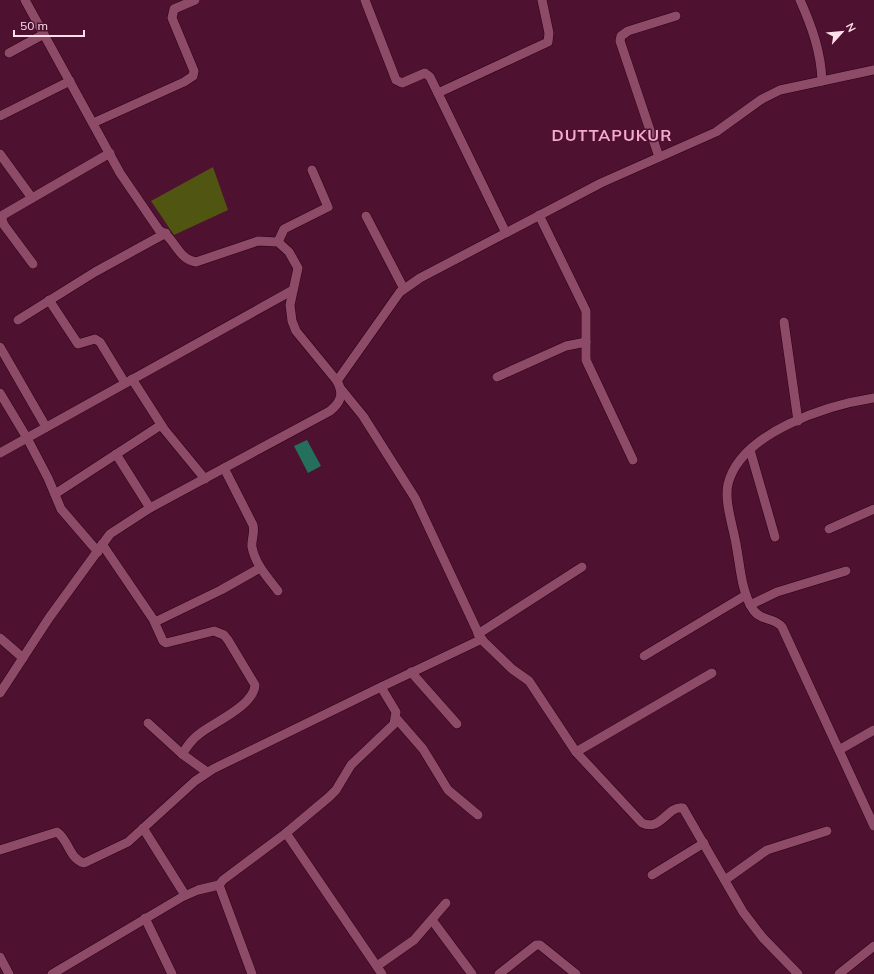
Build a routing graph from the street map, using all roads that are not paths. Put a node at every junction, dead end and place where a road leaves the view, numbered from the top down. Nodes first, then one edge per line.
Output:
1 (25, 0) edge
2 (195, 0) edge
3 (365, 0) edge
4 (542, 0) edge
5 (800, 0) edge
6 (676, 16) dead end
7 (44, 34) junction
8 (9, 53) dead end
9 (874, 70) edge
10 (70, 81) junction
11 (822, 81) junction
12 (438, 93) junction
13 (0, 116) edge
14 (93, 123) junction
15 (110, 153) junction
16 (0, 154) edge
17 (659, 157) junction
18 (312, 170) dead end
19 (32, 198) junction
20 (539, 215) junction
21 (366, 216) dead end
22 (1, 219) edge
23 (166, 233) junction
24 (506, 233) junction
25 (278, 242) junction
26 (32, 264) dead end
27 (404, 288) junction
28 (293, 290) junction
29 (49, 300) junction
30 (18, 320) dead end
31 (784, 322) dead end
32 (586, 342) junction
33 (0, 347) edge
34 (497, 377) dead end
35 (128, 381) junction
36 (339, 385) junction
37 (0, 393) edge
38 (874, 398) edge
39 (798, 421) junction
40 (162, 425) junction
41 (46, 427) junction
42 (27, 438) junction
43 (750, 450) junction
44 (0, 453) edge
45 (116, 454) junction
46 (633, 460) dead end
47 (224, 468) junction
48 (205, 479) junction
49 (55, 494) junction
50 (150, 508) junction
51 (874, 509) edge
52 (830, 530) dead end
53 (775, 537) dead end
54 (100, 548) junction
55 (582, 567) dead end
56 (260, 568) junction
57 (846, 571) dead end
58 (278, 591) dead end
59 (746, 595) junction
60 (750, 605) junction
61 (155, 622) junction
62 (480, 636) junction
63 (0, 638) edge
64 (644, 656) dead end
65 (23, 658) junction
66 (410, 672) junction
67 (712, 673) dead end
68 (381, 687) junction
69 (0, 693) edge
70 (396, 718) junction
71 (148, 723) dead end
72 (457, 724) dead end
73 (874, 730) edge
74 (839, 750) junction
75 (576, 752) junction
76 (182, 754) junction
77 (208, 772) junction
78 (478, 814) dead end
79 (874, 826) edge
80 (143, 828) junction
81 (827, 831) dead end
82 (286, 833) junction
83 (704, 843) junction
84 (0, 850) edge
85 (652, 875) dead end
86 (725, 880) junction
87 (219, 885) junction
88 (185, 895) junction
89 (446, 903) dead end
90 (145, 918) junction
91 (432, 920) junction
92 (874, 946) edge
93 (0, 957) edge
94 (380, 970) edge
95 (9, 974) edge
96 (52, 974) edge
97 (172, 974) edge
98 (252, 974) edge
99 (472, 974) edge
100 (500, 974) edge
101 (576, 974) edge
102 (798, 974) edge
103 (839, 974) edge

1 - 7 street
2 - 14 street
3 - 12 street
4 - 12 street
5 - 11 street
6 - 17 street
7 - 8 street
7 - 10 street
9 - 11 street
10 - 13 street
10 - 14 street
11 - 17 street
12 - 24 street
14 - 15 street
15 - 19 street
15 - 23 street
16 - 19 street
17 - 20 street
18 - 25 street
19 - 22 street
20 - 24 street
20 - 32 street
21 - 27 street
22 - 26 street
23 - 25 street
23 - 29 street
24 - 27 street
25 - 28 street
27 - 36 street
28 - 35 street
28 - 36 street
29 - 30 street
29 - 35 street
31 - 39 street
32 - 34 street
32 - 46 street
33 - 41 street
35 - 40 street
35 - 41 street
36 - 47 street
36 - 62 street
37 - 42 street
38 - 39 street
39 - 43 street
40 - 45 street
40 - 48 street
41 - 42 street
42 - 44 street
42 - 49 street
43 - 53 street
43 - 59 street
45 - 49 street
45 - 50 street
47 - 48 street
47 - 56 street
48 - 50 street
49 - 54 street
50 - 54 street
51 - 52 street
54 - 61 street
54 - 65 street
55 - 62 street
56 - 58 street
56 - 61 street
57 - 60 street
59 - 60 street
59 - 64 street
60 - 74 street
61 - 76 street
62 - 66 street
62 - 75 street
63 - 65 street
65 - 69 street
66 - 68 street
66 - 72 street
67 - 75 street
68 - 70 street
68 - 77 street
70 - 78 street
70 - 82 street
71 - 76 street
73 - 74 street
74 - 79 street
75 - 83 street
76 - 77 street
77 - 80 street
80 - 84 street
80 - 88 street
81 - 86 street
82 - 87 street
82 - 94 street
83 - 85 street
83 - 86 street
86 - 102 street
87 - 88 street
87 - 98 street
88 - 90 street
89 - 91 street
90 - 96 street
90 - 97 street
91 - 94 street
91 - 99 street
92 - 103 street
93 - 95 street
100 - 101 street

